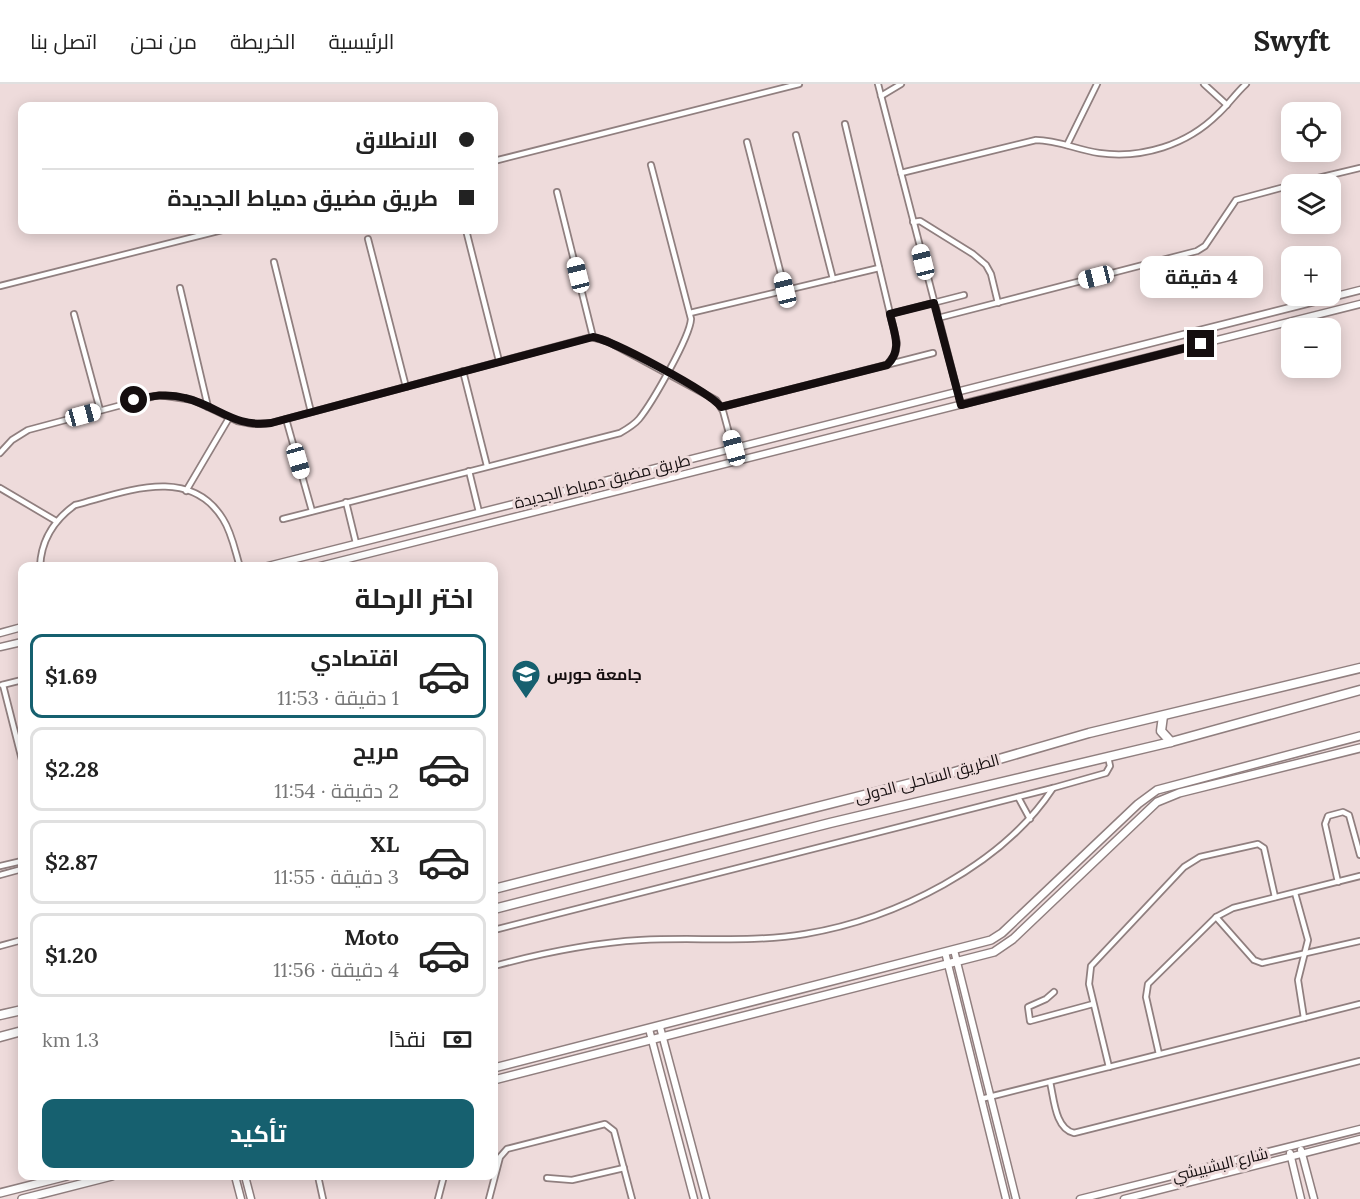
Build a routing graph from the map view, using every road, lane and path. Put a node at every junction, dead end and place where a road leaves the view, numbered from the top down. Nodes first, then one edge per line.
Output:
1 (799, 84) edge
2 (878, 84) edge
3 (901, 84) edge
4 (1097, 84) edge
5 (1204, 84) edge
6 (1246, 84) edge
7 (881, 96) junction
8 (1227, 105) junction
9 (845, 124) dead end
10 (796, 135) dead end
11 (747, 142) dead end
12 (1067, 145) junction
13 (498, 160) edge
14 (651, 165) dead end
15 (1360, 168) edge
16 (900, 172) junction
17 (1336, 174) edge
18 (1281, 188) edge
19 (557, 192) dead end
20 (913, 222) junction
21 (206, 234) edge
22 (467, 234) edge
23 (368, 239) dead end
24 (274, 262) dead end
25 (879, 268) junction
26 (833, 279) junction
27 (0, 286) edge
28 (180, 288) dead end
29 (785, 290) junction
30 (1360, 290) edge
31 (964, 295) dead end
32 (934, 303) junction
33 (998, 303) junction
34 (1360, 304) edge
35 (690, 313) junction
36 (74, 314) dead end
37 (890, 314) junction
38 (938, 318) junction
39 (1197, 331) junction
40 (593, 337) junction
41 (1201, 344) junction
42 (933, 353) dead end
43 (499, 361) junction
44 (887, 365) junction
45 (464, 371) junction
46 (667, 372) junction
47 (406, 387) junction
48 (958, 391) junction
49 (961, 405) junction
50 (208, 407) junction
51 (721, 407) junction
52 (100, 410) junction
53 (311, 412) junction
54 (229, 418) junction
55 (286, 419) junction
56 (734, 448) junction
57 (0, 453) edge
58 (678, 462) junction
59 (487, 466) junction
60 (470, 471) junction
61 (682, 474) junction
62 (0, 488) edge
63 (186, 491) junction
64 (346, 502) junction
65 (312, 511) junction
66 (479, 512) junction
67 (283, 519) dead end
68 (56, 521) junction
69 (356, 543) junction
70 (41, 562) edge
71 (238, 562) edge
72 (283, 562) edge
73 (336, 562) edge
74 (18, 628) edge
75 (0, 633) edge
76 (18, 643) edge
77 (0, 647) edge
78 (1360, 668) edge
79 (18, 681) edge
80 (1, 685) edge
81 (1360, 690) edge
82 (1162, 716) junction
83 (1360, 736) edge
84 (1171, 742) junction
85 (18, 746) edge
86 (1360, 748) edge
87 (1108, 757) junction
88 (1053, 788) junction
89 (1018, 797) junction
90 (1030, 819) junction
91 (1360, 855) edge
92 (18, 862) edge
93 (0, 866) edge
94 (18, 870) edge
95 (0, 875) edge
96 (1360, 876) edge
97 (1338, 882) junction
98 (498, 888) edge
99 (1295, 893) junction
100 (1275, 897) junction
101 (498, 908) edge
102 (1216, 917) junction
103 (498, 929) edge
104 (18, 941) edge
105 (1360, 941) edge
106 (0, 946) edge
107 (954, 950) junction
108 (945, 952) junction
109 (1303, 954) junction
110 (957, 962) junction
111 (948, 964) junction
112 (498, 965) edge
113 (1054, 992) dead end
114 (1093, 1004) junction
115 (1360, 1004) edge
116 (18, 1011) edge
117 (0, 1015) edge
118 (1304, 1018) junction
119 (660, 1027) junction
120 (649, 1029) junction
121 (18, 1032) edge
122 (0, 1037) edge
123 (663, 1037) junction
124 (652, 1040) junction
125 (1159, 1054) junction
126 (1360, 1061) edge
127 (498, 1067) edge
128 (1109, 1067) junction
129 (498, 1079) edge
130 (1050, 1082) junction
131 (990, 1097) junction
132 (981, 1099) junction
133 (1360, 1129) edge
134 (1360, 1139) edge
135 (1300, 1144) junction
136 (1288, 1147) junction
137 (1302, 1154) junction
138 (1291, 1156) junction
139 (498, 1165) edge
140 (624, 1168) junction
141 (547, 1178) dead end
142 (51, 1180) edge
143 (96, 1180) edge
144 (236, 1180) edge
145 (246, 1180) edge
146 (319, 1180) edge
147 (443, 1180) edge
148 (494, 1180) edge
149 (0, 1193) edge
150 (22, 1199) edge
151 (241, 1199) edge
152 (251, 1199) edge
153 (323, 1199) edge
154 (438, 1199) edge
155 (489, 1199) edge
156 (632, 1199) edge
157 (694, 1199) edge
158 (706, 1199) edge
159 (1006, 1199) edge
160 (1016, 1199) edge
161 (1081, 1199) edge
162 (1125, 1199) edge
163 (1301, 1199) edge
164 (1314, 1199) edge

1 - 13 street
2 - 7 street
3 - 7 street
4 - 12 street
5 - 8 street
6 - 8 street
7 - 16 street
8 - 12 street
9 - 25 street
10 - 26 street
11 - 29 street
12 - 16 street
14 - 35 street
15 - 17 street
16 - 20 street
18 - 33 street
19 - 40 street
20 - 32 street
20 - 33 street
21 - 27 street
22 - 43 street
23 - 47 street
24 - 53 street
25 - 26 street
25 - 37 street
26 - 29 street
28 - 50 street
29 - 35 street
30 - 39 street, طريق مضيق دمياط الجديدة
31 - 32 street
32 - 37 street
32 - 38 street
33 - 38 street
34 - 41 street, طريق مضيق دمياط الجديدة
35 - 46 street
36 - 52 street
37 - 44 street
38 - 48 street
39 - 41 street
39 - 48 street, طريق مضيق دمياط الجديدة
40 - 43 street
40 - 46 street
41 - 49 street, طريق مضيق دمياط الجديدة
42 - 44 street
43 - 45 street
44 - 51 street
45 - 47 street
45 - 59 street
46 - 51 street
46 - 59 street
47 - 53 street
48 - 49 street
48 - 56 street, طريق مضيق دمياط الجديدة
49 - 61 street, طريق مضيق دمياط الجديدة
50 - 52 street
50 - 54 street
51 - 56 street
52 - 57 street
53 - 55 street
54 - 55 street
54 - 63 street
55 - 65 street
56 - 58 street, طريق مضيق دمياط الجديدة
58 - 61 street
58 - 66 street, طريق مضيق دمياط الجديدة
59 - 60 street
60 - 64 street
60 - 66 street
61 - 73 street, طريق مضيق دمياط الجديدة
62 - 68 street
63 - 68 street
63 - 71 street
64 - 65 street
64 - 69 street
65 - 67 street
66 - 69 street, طريق مضيق دمياط الجديدة
68 - 70 street
69 - 72 street, طريق مضيق دمياط الجديدة
74 - 75 street
76 - 77 street
78 - 82 highway, الطريق الساحلى الدولى
79 - 80 street
80 - 85 street
81 - 84 highway, الطريق الساحلى الدولى
82 - 84 highway
82 - 98 highway, الطريق الساحلى الدولى
83 - 107 main road
84 - 87 highway, الطريق الساحلى الدولى
86 - 110 main road
87 - 88 street
87 - 101 highway, الطريق الساحلى الدولى
88 - 89 street
88 - 90 street
89 - 90 street
89 - 103 street
90 - 112 street
91 - 97 street
92 - 93 street
94 - 95 street
96 - 97 street
97 - 99 street
99 - 100 street
99 - 109 street
100 - 102 street
100 - 114 street
102 - 109 street
102 - 125 street
104 - 106 street
105 - 109 street
107 - 108 main road
107 - 110 street
108 - 111 street
108 - 119 main road
109 - 118 street
110 - 111 main road
110 - 131 street
111 - 123 main road
111 - 132 street
113 - 114 street
114 - 128 street
115 - 118 street
116 - 117 highway
118 - 125 street
119 - 120 main road
119 - 123 street
120 - 124 street
120 - 127 main road
121 - 122 highway
123 - 124 main road
123 - 158 street
124 - 129 main road
124 - 157 street
125 - 128 street
126 - 130 street
128 - 130 street
130 - 131 street
131 - 132 street
131 - 160 street
132 - 159 street
133 - 135 street, شارع البشبيشي
134 - 137 street, شارع البشبيشي
135 - 136 street, شارع البشبيشي
135 - 137 street
136 - 138 street
136 - 161 street, شارع البشبيشي
137 - 138 street, شارع البشبيشي
137 - 164 street
138 - 162 street, شارع البشبيشي
138 - 163 street
139 - 140 street
140 - 141 street
140 - 156 street
142 - 149 main road
143 - 150 main road
144 - 151 street
145 - 152 street
146 - 153 street
147 - 154 street
148 - 155 street

